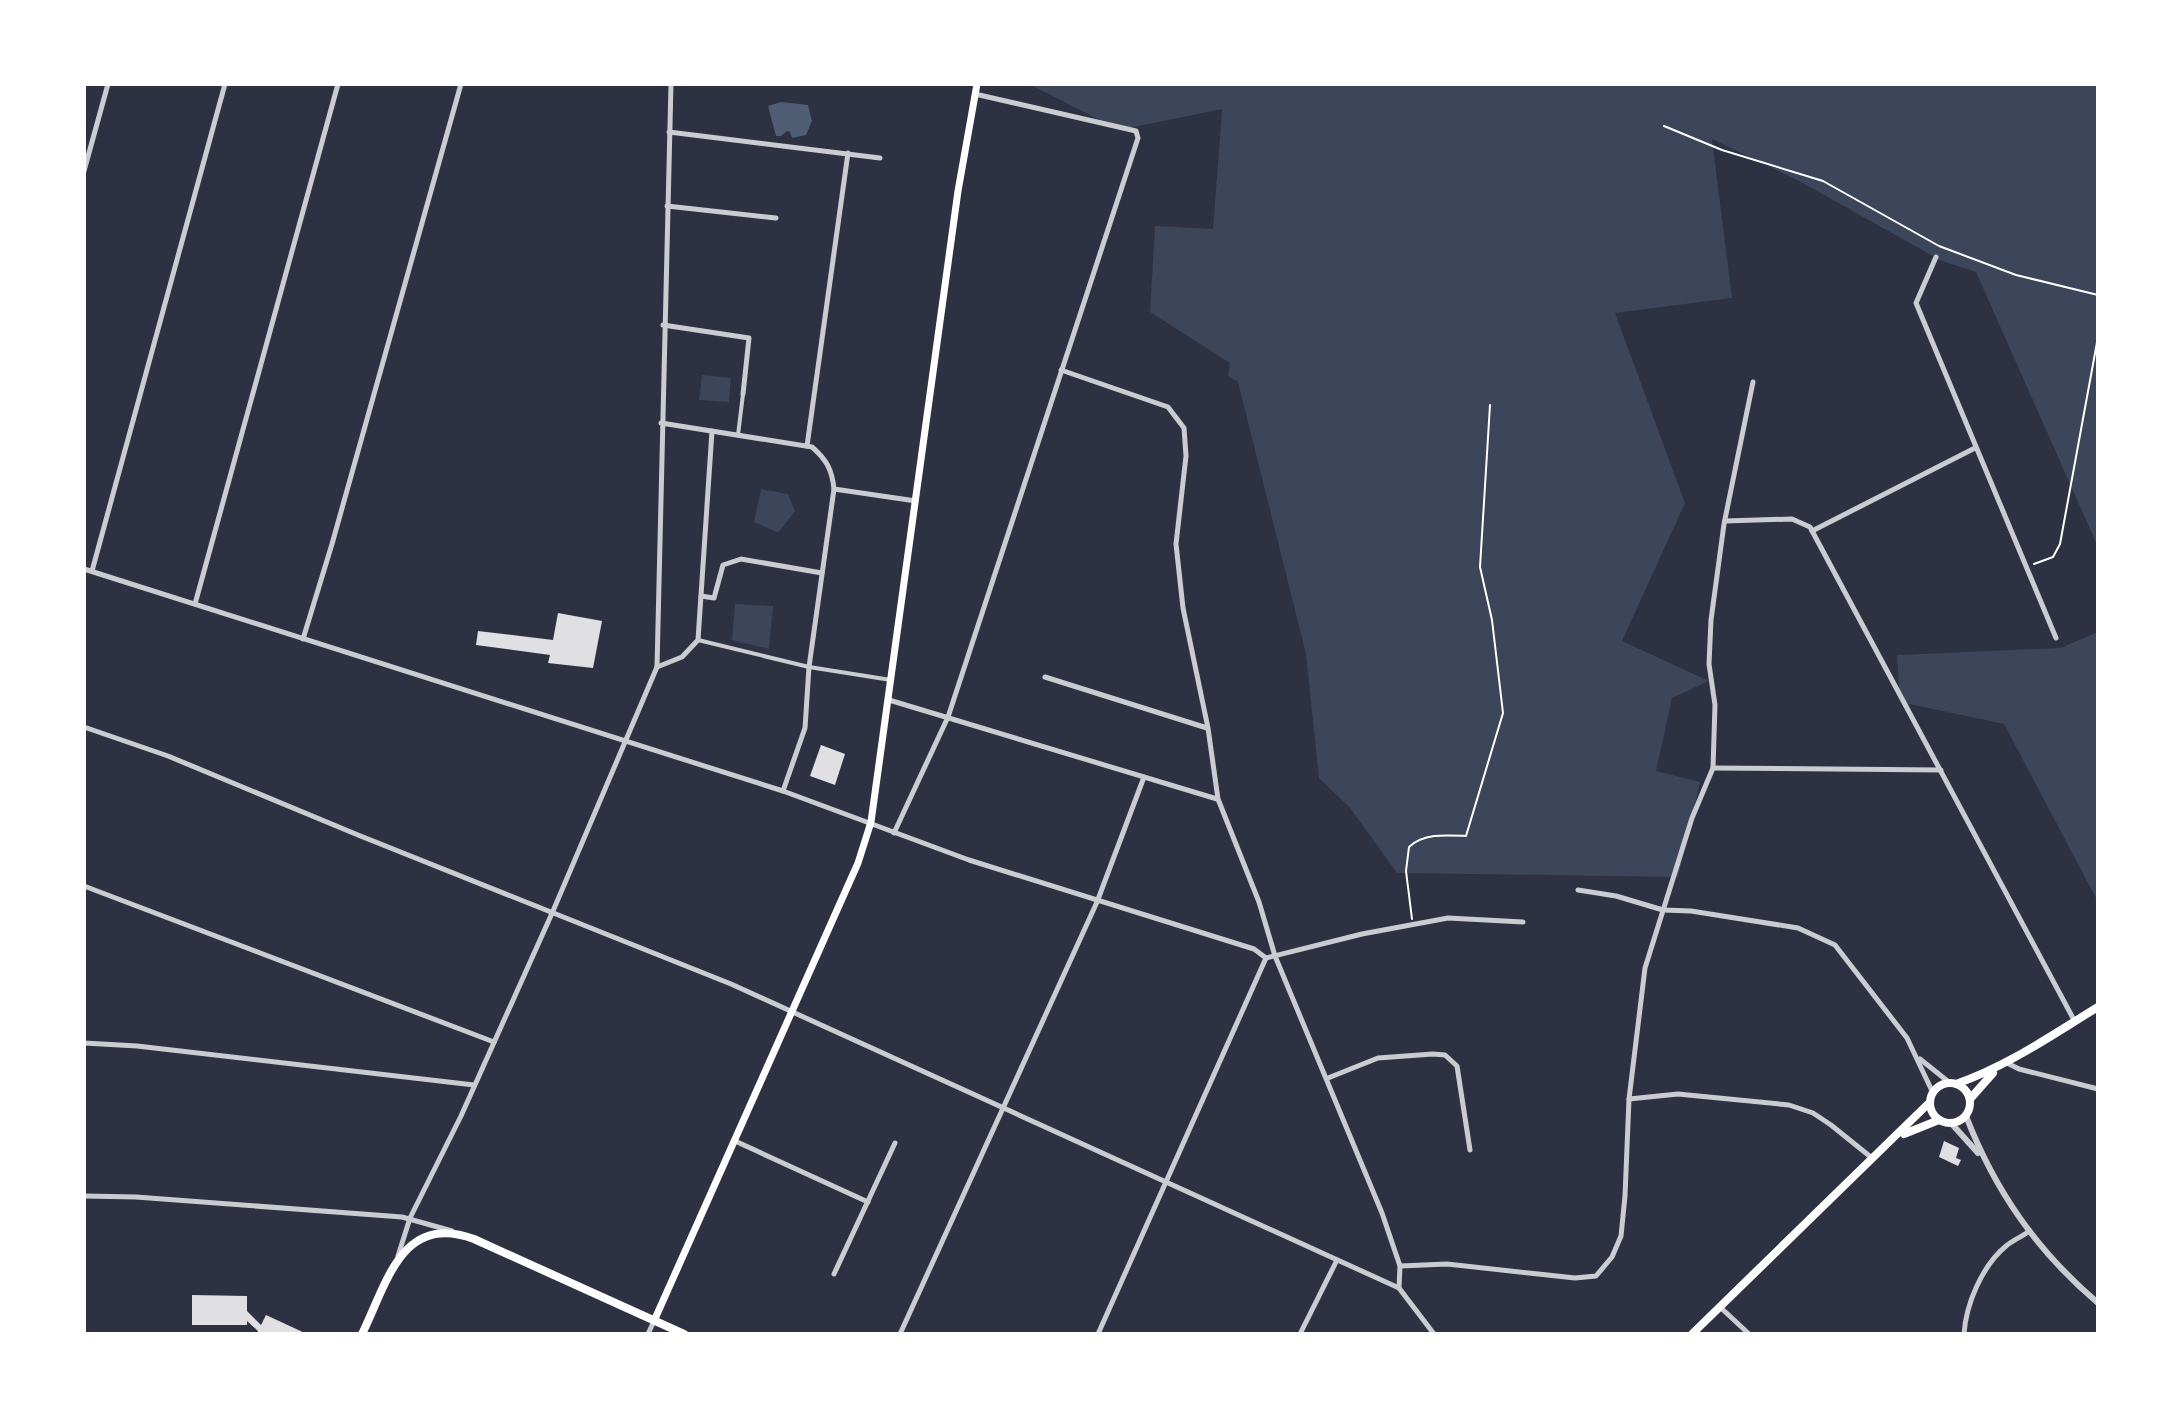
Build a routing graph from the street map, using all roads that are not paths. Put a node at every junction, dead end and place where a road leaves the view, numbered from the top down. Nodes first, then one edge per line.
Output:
1 (108, 84) edge
2 (225, 84) edge
3 (338, 84) edge
4 (461, 84) edge
5 (671, 84) edge
6 (977, 84) edge
7 (974, 94) junction
8 (669, 132) junction
9 (848, 153) junction
10 (880, 158) dead end
11 (84, 171) edge
12 (667, 206) junction
13 (776, 218) dead end
14 (1936, 257) dead end
15 (663, 325) junction
16 (1061, 370) junction
17 (1753, 382) dead end
18 (743, 394) joint
19 (661, 423) junction
20 (712, 431) junction
21 (738, 435) junction
22 (807, 446) junction
23 (1975, 448) junction
24 (834, 489) junction
25 (917, 501) junction
26 (1724, 521) junction
27 (1812, 531) junction
28 (84, 569) edge
29 (92, 571) junction
30 (822, 573) junction
31 (701, 596) junction
32 (195, 604) junction
33 (2056, 638) dead end
34 (303, 639) junction
35 (698, 640) junction
36 (657, 667) junction
37 (809, 667) junction
38 (1045, 677) dead end
39 (892, 680) junction
40 (889, 700) junction
41 (948, 717) junction
42 (84, 727) edge
43 (1208, 728) junction
44 (625, 741) junction
45 (1713, 768) junction
46 (1941, 770) junction
47 (1144, 777) junction
48 (783, 791) junction
49 (1218, 799) junction
50 (871, 822) junction
51 (894, 833) junction
52 (84, 886) edge
53 (1578, 890) dead end
54 (1097, 902) junction
55 (1663, 910) junction
56 (553, 911) junction
57 (1523, 922) dead end
58 (1275, 956) junction
59 (1266, 958) junction
60 (2098, 1007) edge
61 (792, 1012) junction
62 (2074, 1020) junction
63 (494, 1042) junction
64 (84, 1043) edge
65 (1918, 1056) junction
66 (2003, 1065) junction
67 (1328, 1078) junction
68 (1953, 1084) junction
69 (474, 1085) junction
70 (2098, 1089) edge
71 (1932, 1098) junction
72 (1629, 1099) junction
73 (1970, 1099) junction
74 (1004, 1108) junction
75 (1966, 1116) junction
76 (1939, 1120) junction
77 (1951, 1123) junction
78 (1896, 1138) junction
79 (735, 1141) junction
80 (895, 1143) dead end
81 (1470, 1150) dead end
82 (1872, 1158) junction
83 (1983, 1158) junction
84 (1167, 1184) junction
85 (84, 1196) edge
86 (868, 1202) junction
87 (410, 1218) junction
88 (453, 1232) junction
89 (2028, 1232) junction
90 (1337, 1260) junction
91 (1400, 1266) junction
92 (394, 1269) junction
93 (834, 1274) dead end
94 (1399, 1288) junction
95 (2098, 1303) edge
96 (1720, 1307) junction
97 (654, 1321) junction
98 (362, 1334) edge
99 (648, 1334) edge
100 (684, 1334) edge
101 (900, 1334) edge
102 (1098, 1334) edge
103 (1300, 1334) edge
104 (1434, 1334) edge
105 (1692, 1334) edge
106 (1749, 1334) edge
107 (1964, 1334) edge

1 - 11 street
2 - 29 street
3 - 32 street
4 - 34 street
5 - 8 street
6 - 7 main road
7 - 16 street
7 - 25 main road
8 - 9 street
8 - 12 street
9 - 10 street
9 - 22 street
12 - 13 street
12 - 15 street
14 - 23 street
15 - 18 street
15 - 19 street
16 - 41 street
16 - 43 street
17 - 26 street
18 - 21 street
19 - 20 street
19 - 36 street
20 - 21 street
20 - 31 street
21 - 22 street
22 - 24 street
23 - 27 street
23 - 33 street
24 - 25 street
24 - 30 street
25 - 39 main road
26 - 27 street
26 - 45 street
27 - 46 street
28 - 29 street
29 - 32 street
30 - 31 street
30 - 37 street
31 - 35 street
32 - 34 street
34 - 44 street
35 - 36 street
35 - 37 street
36 - 44 street
37 - 39 street
37 - 48 street
38 - 43 street
39 - 40 main road
40 - 41 street
40 - 50 main road
41 - 47 street
41 - 51 street
42 - 56 street
43 - 49 street
44 - 48 street
44 - 56 street
45 - 46 street
45 - 55 street
46 - 62 street
47 - 49 street
47 - 54 street
48 - 50 street
49 - 58 street
50 - 51 street
50 - 61 main road
51 - 54 street
52 - 63 street
53 - 55 street
54 - 59 street
54 - 74 street
55 - 65 street
55 - 72 street
56 - 61 street
56 - 63 street
57 - 58 street
58 - 59 street
58 - 67 street
59 - 84 street
60 - 62 main road
61 - 74 street
61 - 79 main road
62 - 66 main road
63 - 69 street
64 - 69 street
65 - 68 street
65 - 71 street
66 - 68 main road
66 - 70 street
66 - 73 main road
67 - 81 street
67 - 91 street
68 - 71 main road
68 - 73 main road
69 - 87 street
71 - 76 main road
71 - 78 main road
72 - 82 street
72 - 91 street
73 - 75 main road
74 - 84 street
74 - 101 street
75 - 77 main road
75 - 83 street
76 - 77 main road
76 - 78 main road
77 - 83 street
78 - 82 main road
79 - 86 street
79 - 97 main road
80 - 86 street
82 - 96 main road
83 - 89 street
84 - 90 street
84 - 102 street
85 - 87 street
86 - 93 street
87 - 88 street
87 - 92 street
88 - 92 main road
88 - 97 main road
89 - 95 street
89 - 107 street
90 - 94 street
90 - 103 street
91 - 94 street
92 - 98 main road
94 - 104 street
96 - 105 main road
96 - 106 street
97 - 99 street
97 - 100 main road

